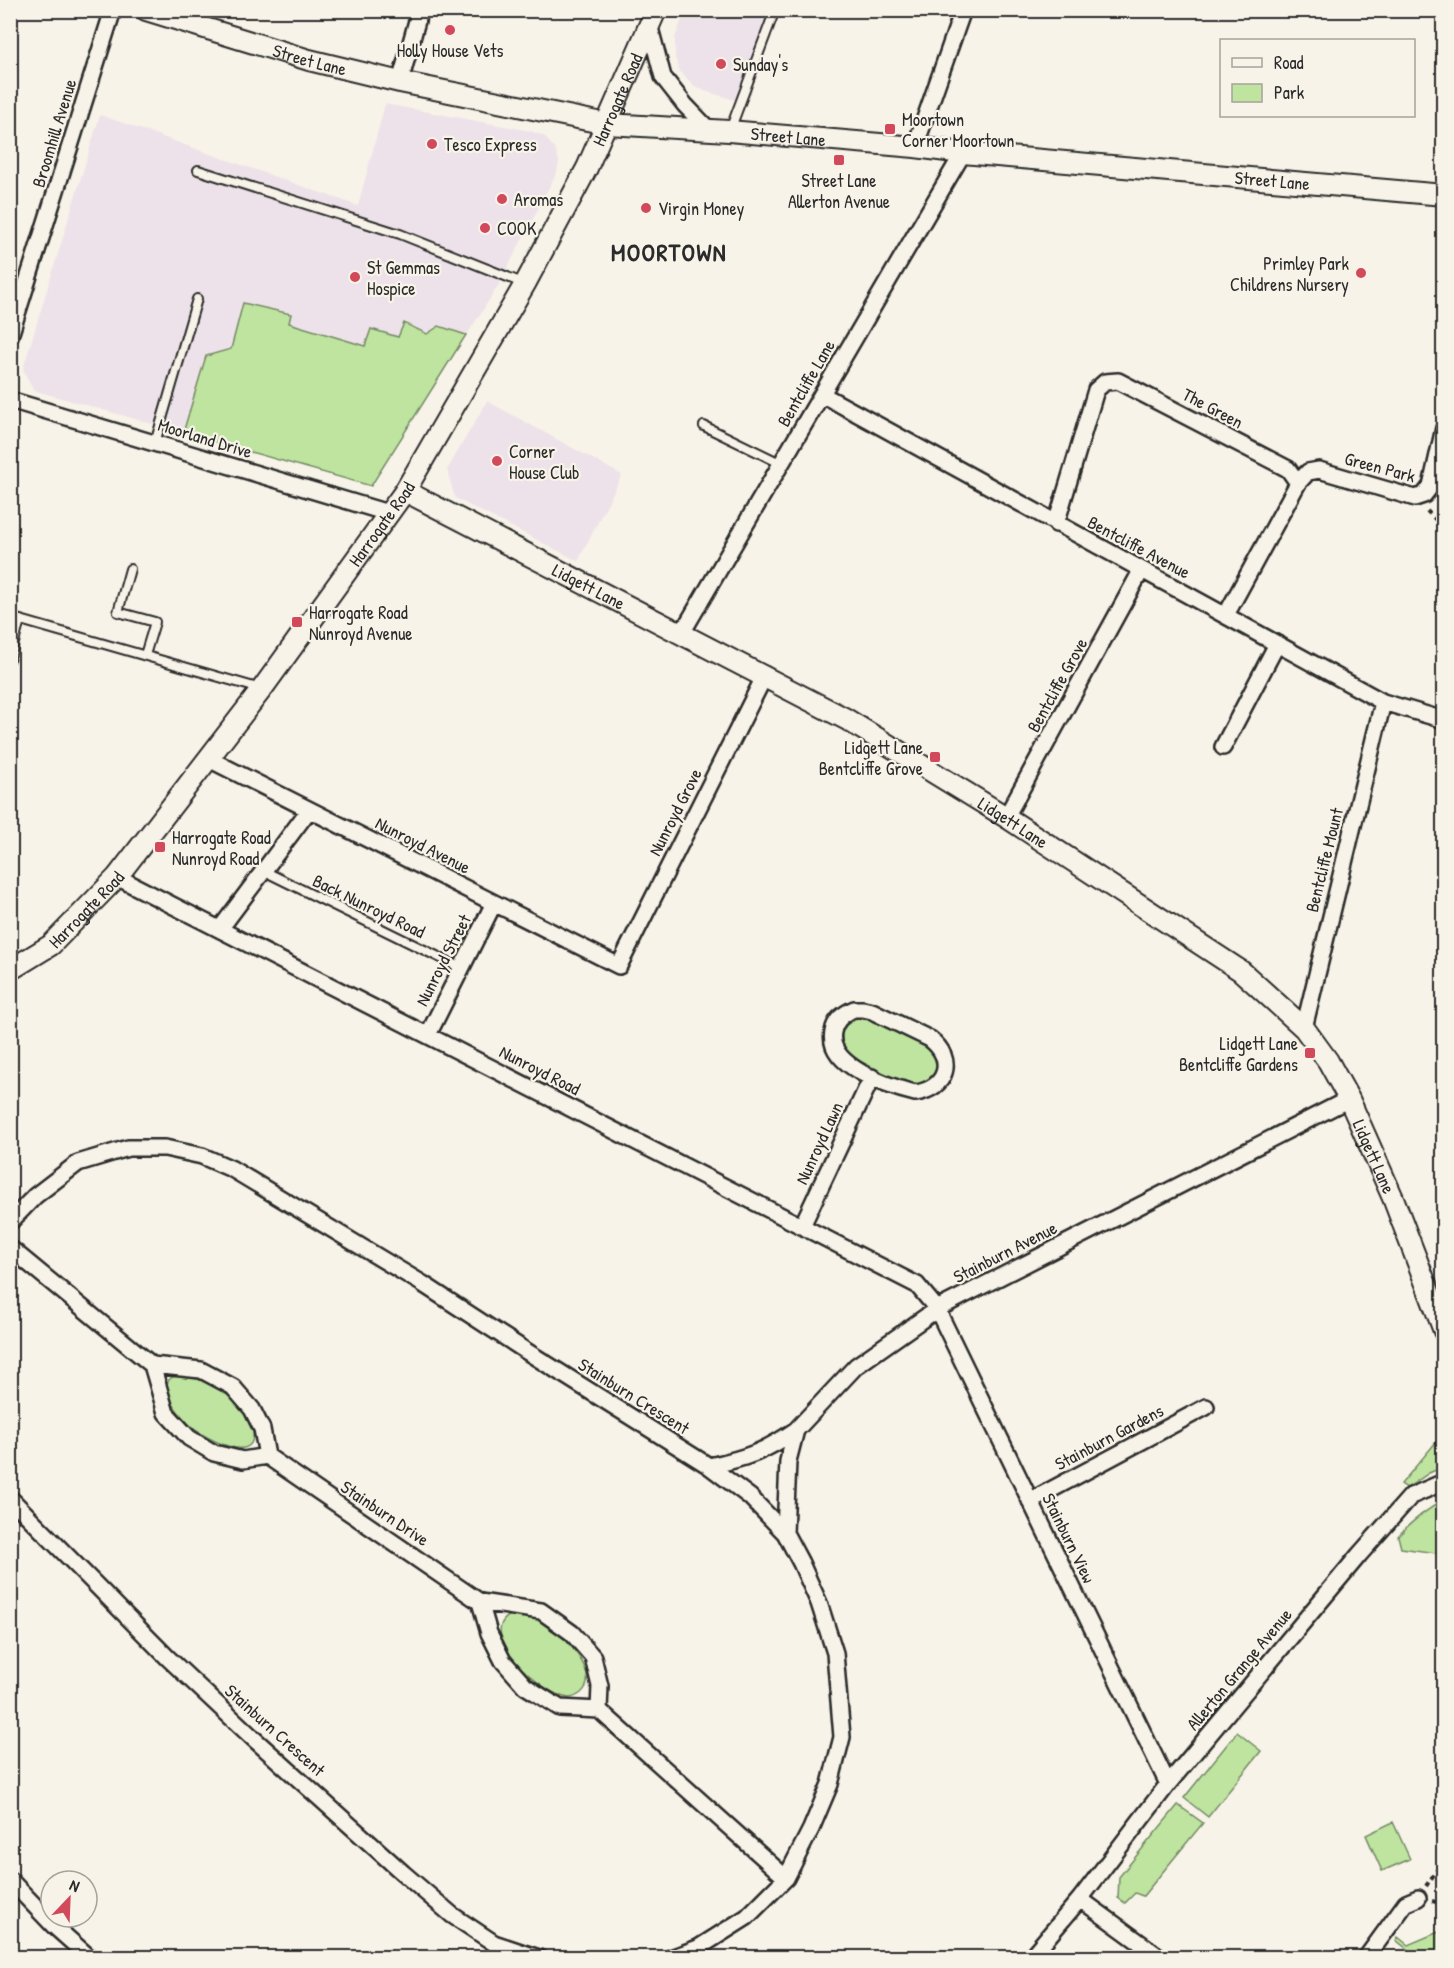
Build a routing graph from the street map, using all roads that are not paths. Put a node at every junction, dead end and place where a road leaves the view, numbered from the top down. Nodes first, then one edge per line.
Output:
1 (113, 10) edge
2 (146, 10) edge
3 (420, 10) edge
4 (775, 10) edge
5 (963, 10) edge
6 (653, 19) edge
7 (400, 82) junction
8 (607, 124) junction
9 (709, 130) junction
10 (729, 131) junction
11 (915, 147) junction
12 (963, 153) junction
13 (198, 170) dead end
14 (1443, 195) edge
15 (525, 284) junction
16 (197, 299) dead end
17 (10, 336) edge
18 (823, 394) junction
19 (10, 400) edge
20 (704, 426) dead end
21 (1443, 428) edge
22 (155, 443) junction
23 (782, 464) junction
24 (1298, 483) junction
25 (405, 491) junction
26 (388, 513) junction
27 (1056, 524) junction
28 (130, 569) dead end
29 (1141, 571) junction
30 (1226, 615) junction
31 (10, 617) edge
32 (20, 620) junction
33 (682, 633) junction
34 (1277, 644) junction
35 (145, 656) junction
36 (10, 658) edge
37 (765, 675) junction
38 (262, 689) junction
39 (1383, 702) junction
40 (1443, 720) edge
41 (1224, 747) dead end
42 (209, 759) junction
43 (309, 810) junction
44 (1006, 817) junction
45 (264, 871) junction
46 (117, 877) junction
47 (494, 903) junction
48 (220, 930) junction
49 (619, 966) joint
50 (461, 968) junction
51 (10, 970) edge
52 (1304, 1028) junction
53 (428, 1035) junction
54 (872, 1077) junction
55 (1349, 1099) junction
56 (10, 1222) edge
57 (802, 1226) junction
58 (10, 1248) edge
59 (937, 1308) junction
60 (1442, 1324) edge
61 (152, 1365) junction
62 (1206, 1407) dead end
63 (796, 1430) junction
64 (267, 1456) junction
65 (709, 1466) junction
66 (1443, 1482) edge
67 (10, 1498) edge
68 (1030, 1501) junction
69 (785, 1533) junction
70 (480, 1602) junction
71 (599, 1710) junction
72 (1168, 1784) junction
73 (786, 1878) junction
74 (10, 1881) edge
75 (1418, 1898) dead end
76 (1080, 1899) junction
77 (90, 1958) edge
78 (539, 1958) edge
79 (671, 1958) edge
80 (1030, 1958) edge
81 (1161, 1958) edge
82 (1366, 1958) edge

1 - 17 street, Broomhill Avenue
2 - 7 street, Street Lane
3 - 7 street
4 - 10 lane
5 - 11 street
6 - 8 street, Harrogate Road
6 - 9 street
7 - 8 street, Street Lane
8 - 9 street, Street Lane
8 - 15 street, Harrogate Road
9 - 10 street, Street Lane
10 - 11 street, Street Lane
11 - 12 street, Street Lane
12 - 14 street, Street Lane
12 - 18 street, Bentcliffe Lane
13 - 15 lane
15 - 25 street, Harrogate Road
16 - 22 lane
18 - 23 street, Bentcliffe Lane
18 - 27 street, Bentcliffe Avenue
19 - 22 street, Moorland Drive
20 - 23 lane
21 - 24 street, Green Park
22 - 26 street, Moorland Drive
23 - 33 street, Bentcliffe Lane
24 - 27 street, The Green
24 - 30 street
25 - 26 street, Harrogate Road
25 - 33 street, Lidgett Lane
26 - 38 street, Harrogate Road
27 - 29 street, Bentcliffe Avenue
28 - 35 lane
29 - 30 street, Bentcliffe Avenue
29 - 44 street, Bentcliffe Grove
30 - 34 street, Bentcliffe Avenue
31 - 32 lane
32 - 35 lane
32 - 36 lane
33 - 37 street, Lidgett Lane
34 - 39 street, Bentcliffe Avenue
34 - 41 street
35 - 38 lane
37 - 44 street, Lidgett Lane
37 - 49 street, Nunroyd Grove
38 - 42 street, Harrogate Road
39 - 40 street, Bentcliffe Avenue
39 - 52 street, Bentcliffe Mount
42 - 43 street, Nunroyd Avenue
42 - 46 street, Harrogate Road
43 - 45 street
43 - 47 street, Nunroyd Avenue
44 - 52 street, Lidgett Lane
45 - 48 street
45 - 50 lane, Back Nunroyd Road
46 - 48 street, Nunroyd Road
46 - 51 street, Harrogate Road
47 - 49 street, Nunroyd Avenue
47 - 50 street, Nunroyd Street
48 - 53 street, Nunroyd Road
50 - 53 street, Nunroyd Street
52 - 55 street, Lidgett Lane
53 - 57 street, Nunroyd Road
54 - 54 street
54 - 57 street, Nunroyd Lawn
55 - 59 street, Stainburn Avenue
55 - 60 street, Lidgett Lane
56 - 65 street, Stainburn Crescent
57 - 59 street, Nunroyd Road
58 - 61 street
59 - 63 street, Stainburn Avenue
59 - 68 street, Stainburn View
61 - 64 street
61 - 64 street
62 - 68 street, Stainburn Gardens
63 - 65 street
63 - 69 street, Stainburn Avenue
64 - 70 street, Stainburn Drive
65 - 69 street, Stainburn Crescent
66 - 72 street, Allerton Grange Avenue
67 - 78 street, Stainburn Crescent
68 - 72 street, Stainburn View
69 - 73 street, Stainburn Crescent
70 - 71 street
70 - 71 street, Stainburn Drive
71 - 73 street
72 - 76 street, Allerton Grange Avenue
73 - 79 street, Stainburn Crescent
74 - 77 street
75 - 82 street
76 - 80 street, Allerton Grange Avenue
76 - 81 street

